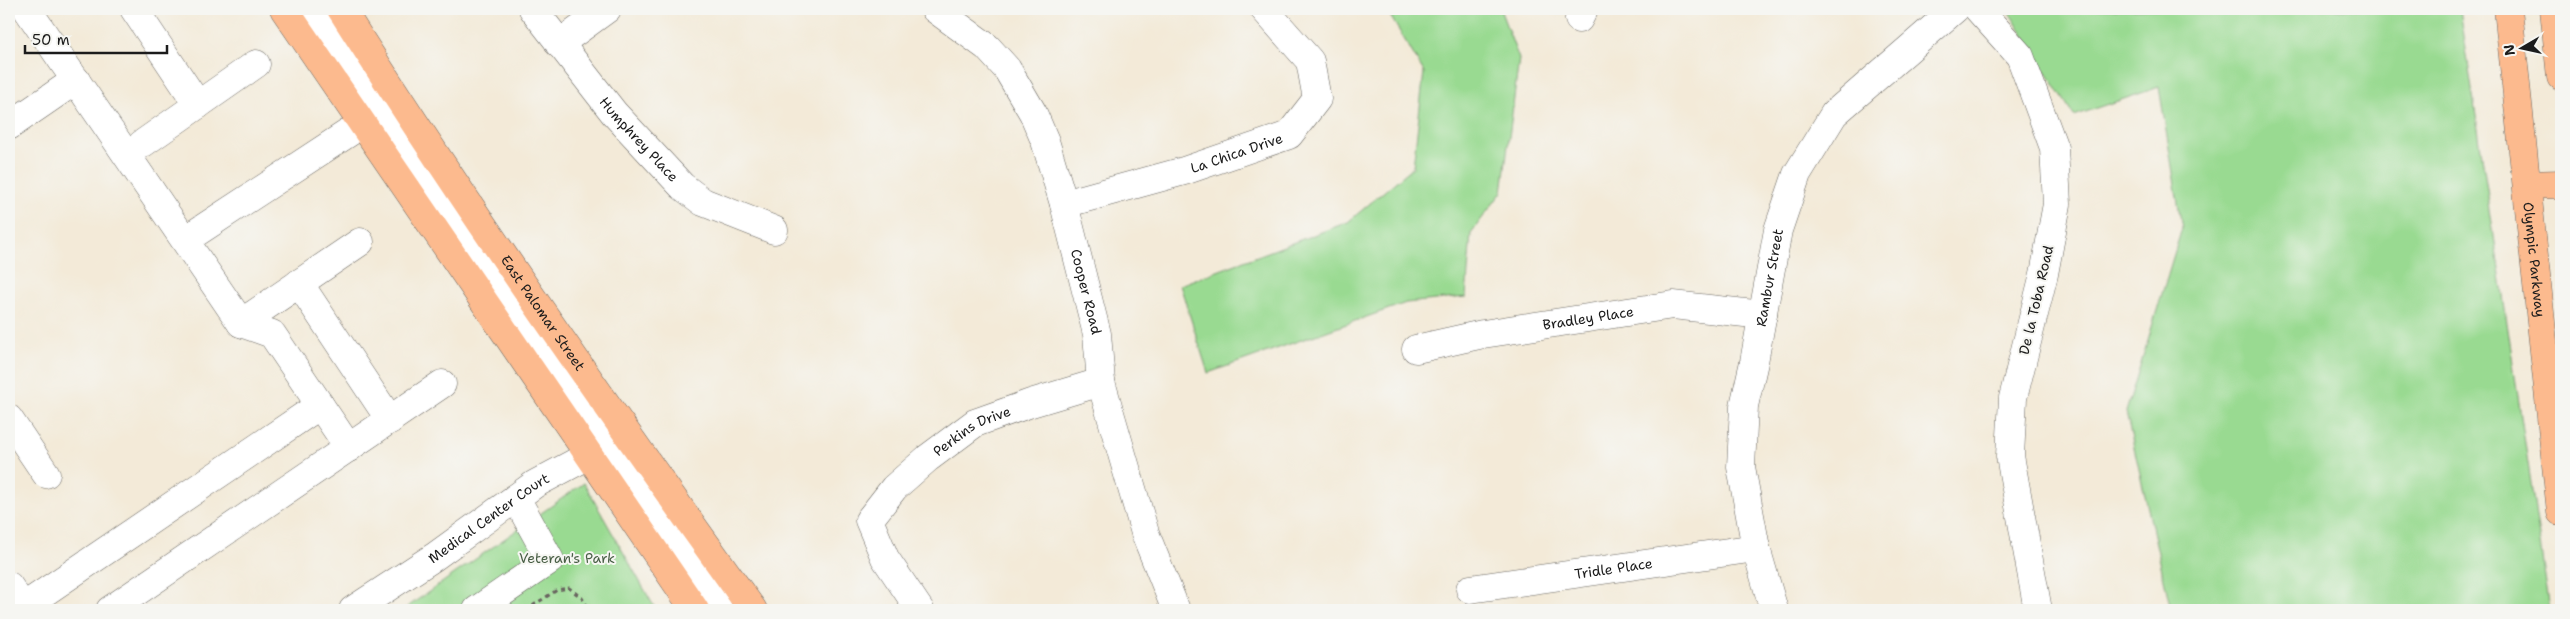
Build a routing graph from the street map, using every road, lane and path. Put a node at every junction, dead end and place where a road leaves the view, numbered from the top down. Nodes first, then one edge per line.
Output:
1 (18, 9) edge
2 (27, 9) edge
3 (134, 9) edge
4 (284, 9) edge
5 (310, 9) edge
6 (341, 9) edge
7 (533, 9) edge
8 (607, 9) edge
9 (935, 9) edge
10 (1264, 9) edge
11 (1955, 9) edge
12 (1978, 9) edge
13 (2508, 9) edge
14 (2554, 9) edge
15 (9, 14) edge
16 (559, 44) junction
17 (256, 64) dead end
18 (2561, 77) edge
19 (76, 80) junction
20 (198, 105) junction
21 (362, 124) junction
22 (9, 126) edge
23 (142, 144) dead end
24 (2561, 184) edge
25 (2528, 185) junction
26 (1064, 204) junction
27 (774, 230) dead end
28 (185, 240) junction
29 (360, 242) dead end
30 (299, 283) junction
31 (1763, 315) junction
32 (242, 323) junction
33 (1416, 349) dead end
34 (1101, 382) junction
35 (442, 384) dead end
36 (320, 405) junction
37 (390, 420) junction
38 (10, 424) edge
39 (628, 433) junction
40 (349, 448) junction
41 (597, 451) junction
42 (46, 474) dead end
43 (516, 498) junction
44 (2561, 512) edge
45 (1756, 548) junction
46 (1470, 588) dead end
47 (19, 601) edge
48 (110, 610) edge
49 (352, 610) edge
50 (477, 610) edge
51 (526, 610) edge
52 (590, 610) edge
53 (695, 610) edge
54 (719, 610) edge
55 (753, 610) edge
56 (920, 610) edge
57 (1176, 610) edge
58 (1774, 610) edge
59 (2038, 610) edge

1 - 15 street
2 - 19 street
3 - 20 street
4 - 21 main road
5 - 41 street
6 - 39 main road, East Palomar Street
7 - 16 street, Humphrey Place
8 - 16 street
9 - 26 street, Cooper Road
10 - 26 street, La Chica Drive
11 - 31 street, Rambur Street
12 - 59 street, De la Toba Road
13 - 25 main road, Olympic Parkway
14 - 18 main road
16 - 27 street, Humphrey Place
17 - 20 street
19 - 22 street
19 - 28 street
20 - 23 street
21 - 28 street
21 - 41 main road
24 - 25 main road
25 - 44 main road, Olympic Parkway
26 - 34 street, Cooper Road
28 - 32 street
29 - 30 street
30 - 32 street
30 - 37 street
31 - 33 street, Bradley Place
31 - 45 street, Rambur Street
32 - 36 street
34 - 56 street, Perkins Drive
34 - 57 street, Cooper Road
35 - 37 street
36 - 40 street
36 - 47 street
37 - 40 street
38 - 42 street
39 - 41 street, Medical Center Court
39 - 55 main road, East Palomar Street
40 - 48 street
41 - 43 street, Medical Center Court
41 - 53 main road
41 - 54 street
43 - 49 street, Medical Center Court
43 - 50 street
45 - 46 street, Tridle Place
45 - 58 street, Rambur Street
51 - 52 path

